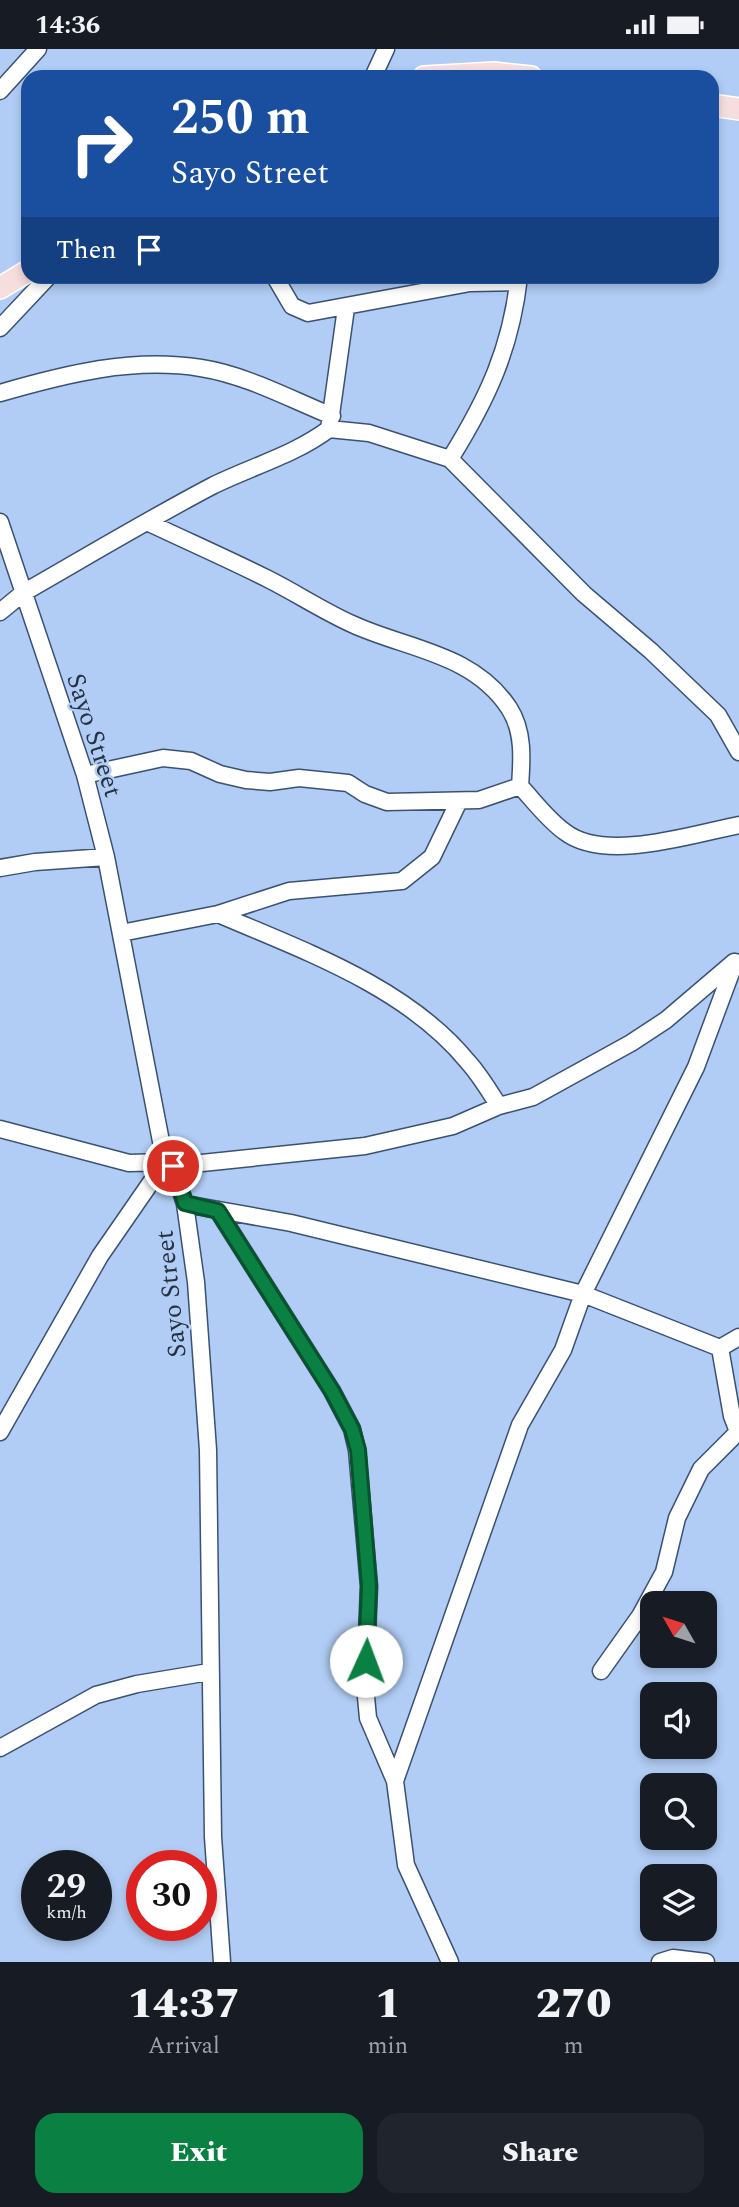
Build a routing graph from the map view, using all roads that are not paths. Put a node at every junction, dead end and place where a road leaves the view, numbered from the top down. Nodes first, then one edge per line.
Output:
1 (38, 49) edge
2 (384, 50) edge
3 (376, 70) edge
4 (0, 91) edge
5 (719, 106) edge
6 (739, 109) edge
7 (21, 275) edge
8 (41, 284) edge
9 (279, 284) edge
10 (465, 284) edge
11 (518, 284) edge
12 (0, 288) edge
13 (346, 308) junction
14 (0, 328) edge
15 (0, 393) edge
16 (331, 423) junction
17 (450, 459) junction
18 (0, 522) edge
19 (146, 522) junction
20 (23, 593) junction
21 (0, 612) edge
22 (739, 752) edge
23 (85, 775) junction
24 (520, 786) junction
25 (459, 801) junction
26 (739, 825) edge
27 (106, 857) junction
28 (0, 868) edge
29 (218, 915) junction
30 (121, 933) junction
31 (737, 960) edge
32 (499, 1106) junction
33 (0, 1129) edge
34 (169, 1164) junction
35 (185, 1203) junction
36 (218, 1211) junction
37 (583, 1294) junction
38 (739, 1337) edge
39 (720, 1349) junction
40 (0, 1432) edge
41 (739, 1433) edge
42 (601, 1671) dead end
43 (209, 1672) junction
44 (0, 1748) edge
45 (396, 1781) junction
46 (222, 1962) edge
47 (450, 1962) edge
48 (660, 1962) edge
49 (706, 1962) edge

1 - 4 street
2 - 3 street
5 - 6 main road
7 - 12 main road
8 - 14 street
9 - 13 street
10 - 13 street
11 - 17 street
13 - 16 street
15 - 16 street
16 - 17 street
16 - 19 street
17 - 22 street
18 - 20 street, Sayo Street
19 - 20 street
19 - 24 street
20 - 21 street
20 - 23 street, Sayo Street
23 - 25 street
23 - 27 street, Sayo Street
24 - 25 street
24 - 26 street
25 - 29 street
27 - 28 street
27 - 30 street, Sayo Street
29 - 30 street
29 - 32 street
30 - 34 street, Sayo Street
31 - 32 street
31 - 37 street
32 - 34 street
33 - 34 street
34 - 35 street, Sayo Street
34 - 40 street
35 - 36 street
35 - 43 street, Sayo Street
36 - 37 street
36 - 45 street
37 - 39 street
37 - 45 street
38 - 39 street
39 - 41 street
41 - 42 street
43 - 44 street
43 - 46 street, Sayo Street
45 - 47 street
48 - 49 street

